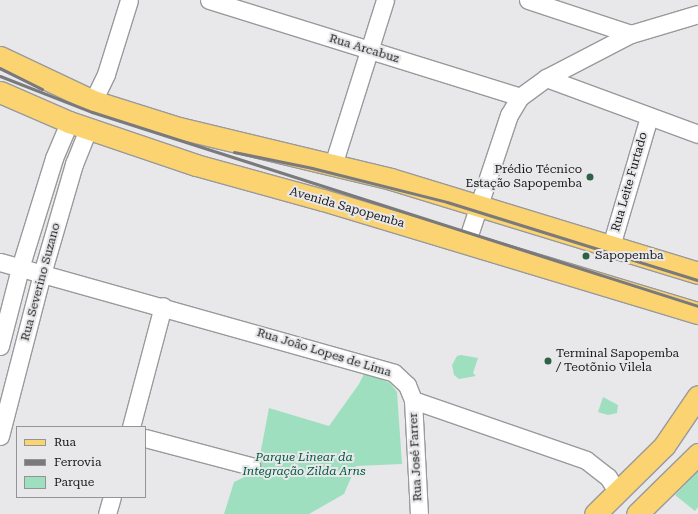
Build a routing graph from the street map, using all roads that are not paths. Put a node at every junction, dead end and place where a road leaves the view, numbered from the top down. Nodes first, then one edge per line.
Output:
1 (129, 0) edge
2 (209, 0) edge
3 (385, 0) edge
4 (528, 0) edge
5 (698, 14) edge
6 (631, 34) junction
7 (369, 51) junction
8 (0, 57) edge
9 (546, 78) junction
10 (0, 92) edge
11 (520, 97) junction
12 (93, 101) junction
13 (649, 117) junction
14 (78, 126) junction
15 (698, 134) edge
16 (333, 165) junction
17 (479, 205) junction
18 (466, 244) junction
19 (611, 246) junction
20 (0, 262) edge
21 (20, 268) junction
22 (698, 273) edge
23 (42, 274) junction
24 (163, 306) junction
25 (698, 313) edge
26 (0, 346) edge
27 (698, 396) edge
28 (413, 400) junction
29 (131, 426) edge
30 (0, 436) edge
31 (146, 438) edge
32 (698, 454) edge
33 (251, 466) dead end
34 (636, 476) junction
35 (618, 493) junction
36 (112, 498) edge
37 (654, 500) junction
38 (107, 514) edge
39 (418, 514) edge
40 (595, 514) edge
41 (637, 514) edge

1 - 12 street
2 - 7 street, Rua Arcabuz
3 - 7 street
4 - 6 street
5 - 6 street
6 - 9 street
7 - 11 street, Rua Arcabuz
7 - 16 street
8 - 12 main road
9 - 11 street
9 - 13 street
10 - 14 main road, Avenida Sapopemba
11 - 17 street
12 - 14 main road
12 - 16 main road
13 - 15 street
13 - 19 street, Rua Leite Furtado
14 - 18 main road, Avenida Sapopemba
14 - 21 street, Rua Severino Suzano
14 - 23 street, Rua Severino Suzano
16 - 17 main road
17 - 18 street
17 - 19 main road
18 - 25 main road, Avenida Sapopemba
19 - 22 main road
20 - 21 street, Rua João Lopes de Lima
21 - 23 street, Rua João Lopes de Lima
21 - 26 street, Rua Severino Suzano
23 - 24 street, Rua João Lopes de Lima
23 - 30 street, Rua Severino Suzano
24 - 28 street, Rua João Lopes de Lima
24 - 29 street
27 - 34 main road
28 - 35 street
28 - 39 street, Rua José Farrer
31 - 33 street
32 - 37 main road
34 - 35 main road
34 - 37 main road
35 - 40 main road
36 - 38 street
37 - 41 main road

